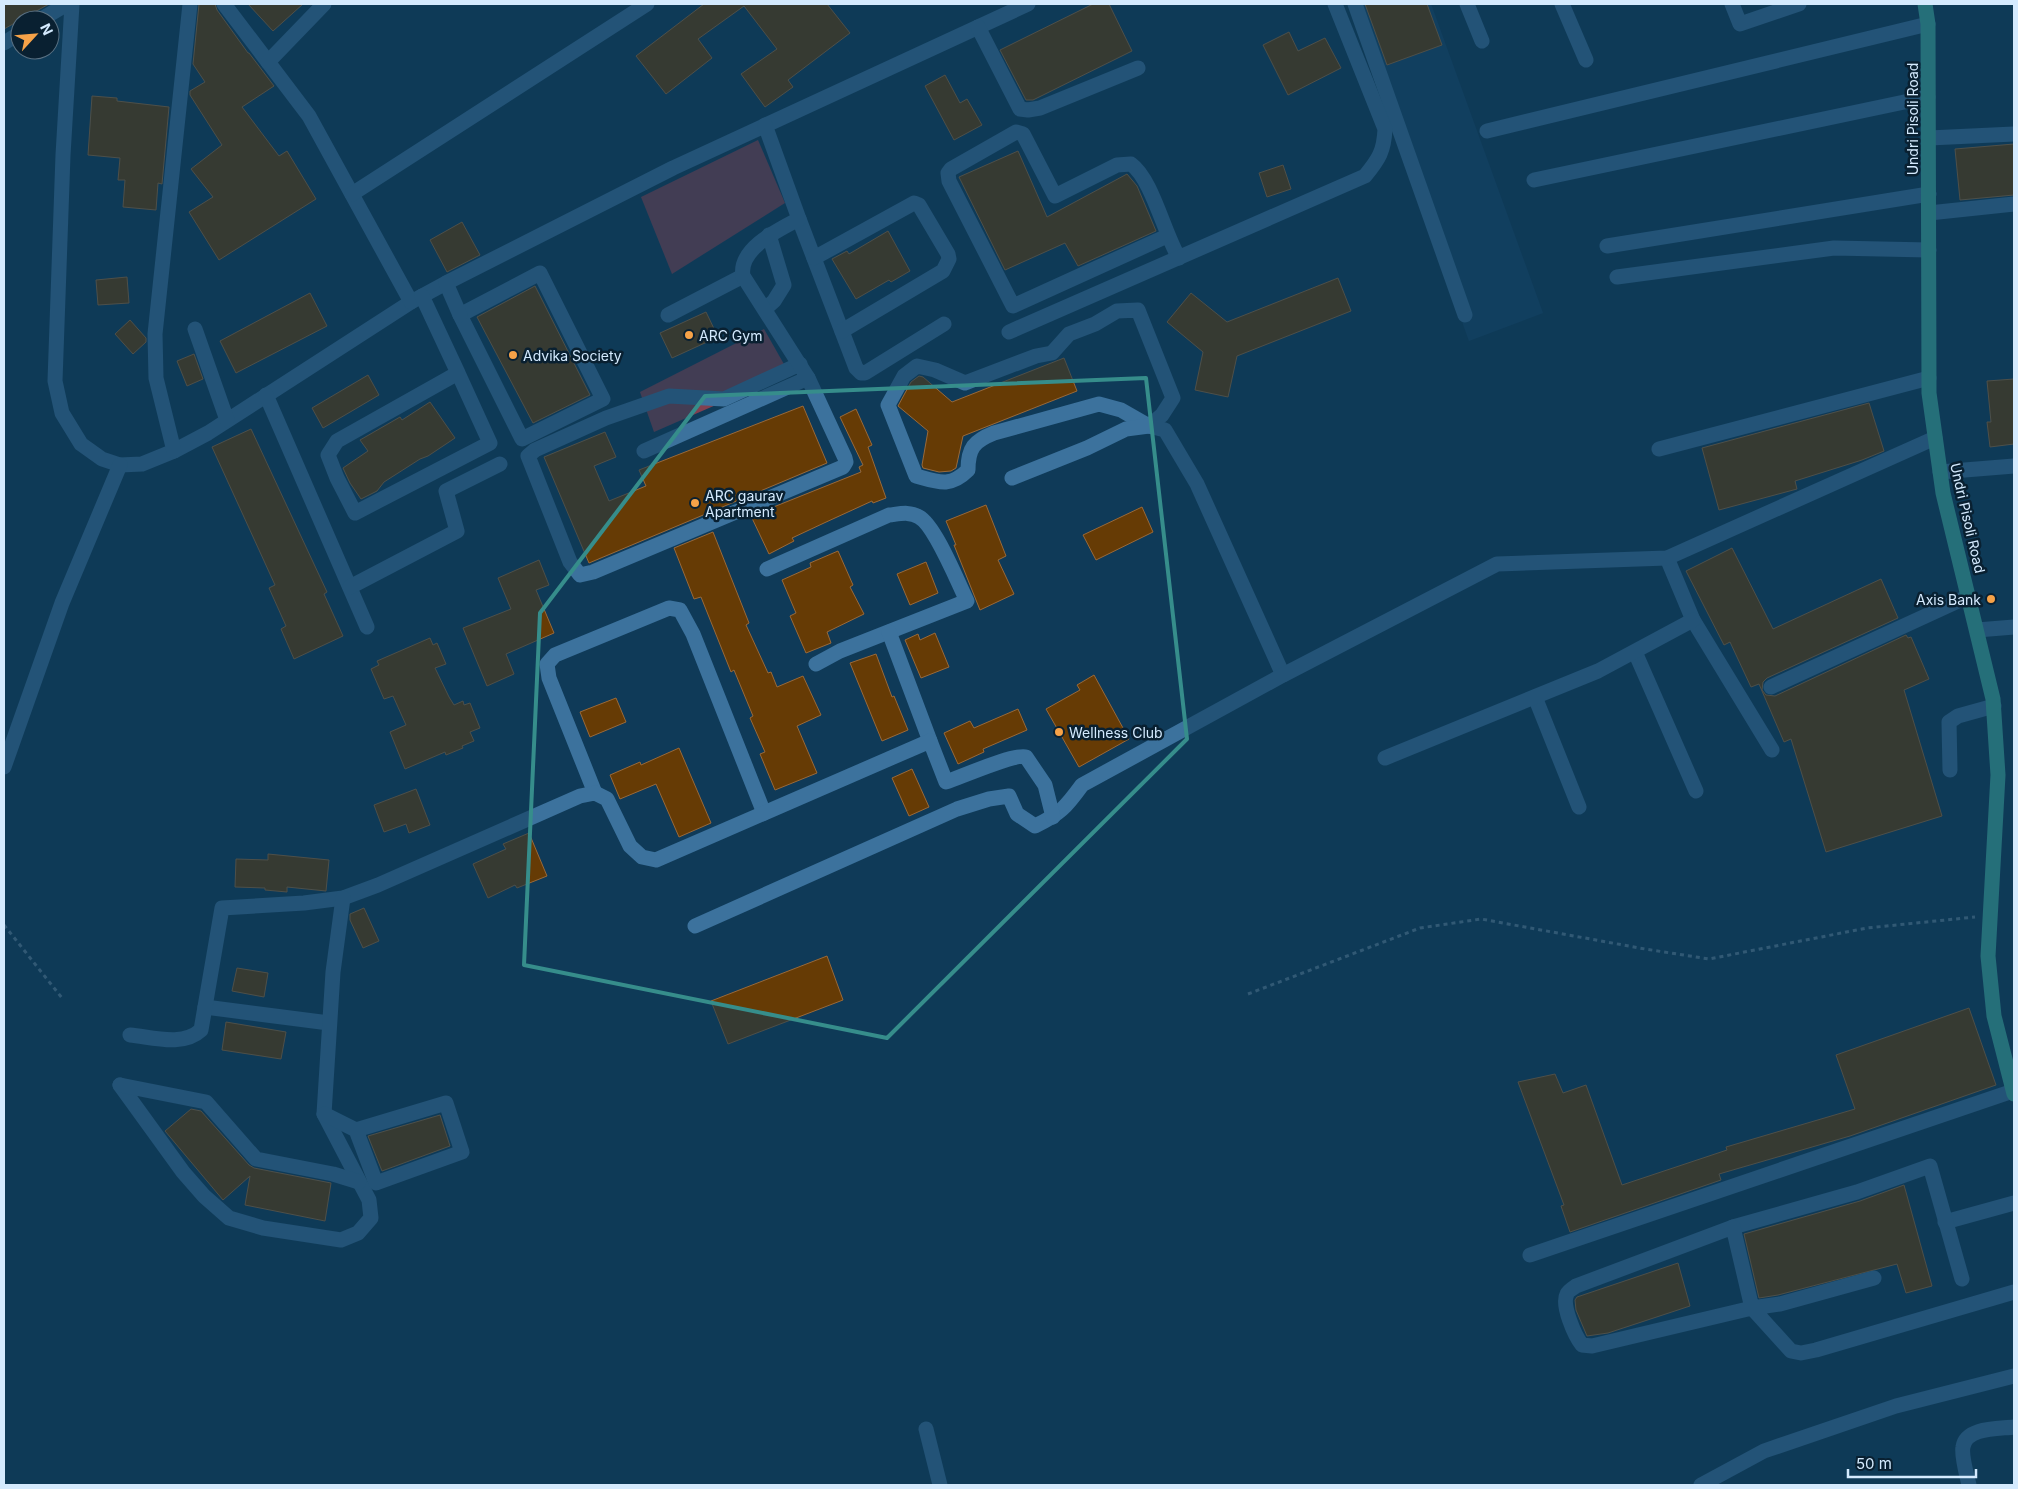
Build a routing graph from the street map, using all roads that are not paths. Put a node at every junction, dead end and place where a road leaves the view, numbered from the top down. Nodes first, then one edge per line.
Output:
1 (72, 4) edge
2 (190, 4) edge
3 (224, 4) edge
4 (324, 4) edge
5 (647, 4) edge
6 (1028, 4) edge
7 (1336, 4) edge
8 (1354, 4) edge
9 (1467, 4) edge
10 (1562, 4) edge
11 (1732, 4) edge
12 (1799, 4) edge
13 (1924, 4) edge
14 (1928, 24) junction
15 (978, 27) junction
16 (1482, 41) dead end
17 (1586, 60) dead end
18 (268, 62) junction
19 (1138, 68) dead end
20 (1928, 97) junction
21 (765, 125) junction
22 (1487, 131) dead end
23 (2014, 134) edge
24 (1928, 138) junction
25 (1534, 180) dead end
26 (352, 194) junction
27 (1929, 194) junction
28 (2014, 204) edge
29 (1929, 213) junction
30 (799, 219) junction
31 (769, 235) junction
32 (1167, 236) junction
33 (1607, 246) dead end
34 (1929, 250) junction
35 (814, 258) junction
36 (1179, 258) junction
37 (743, 276) junction
38 (1617, 277) dead end
39 (446, 283) junction
40 (416, 299) junction
41 (765, 310) junction
42 (668, 314) dead end
43 (460, 315) junction
44 (1465, 315) dead end
45 (944, 324) dead end
46 (195, 329) dead end
47 (842, 331) junction
48 (1009, 332) dead end
49 (800, 364) junction
50 (458, 373) junction
51 (808, 378) junction
52 (1929, 378) junction
53 (266, 395) junction
54 (227, 420) junction
55 (1148, 426) junction
56 (1935, 438) junction
57 (1658, 449) dead end
58 (174, 451) junction
59 (644, 451) dead end
60 (500, 464) dead end
61 (120, 465) junction
62 (2014, 466) edge
63 (1940, 472) junction
64 (1012, 478) dead end
65 (1667, 558) junction
66 (767, 569) dead end
67 (350, 586) junction
68 (1969, 596) junction
69 (1693, 620) junction
70 (367, 627) dead end
71 (2014, 627) edge
72 (1977, 630) junction
73 (889, 632) junction
74 (1635, 652) junction
75 (816, 664) dead end
76 (1283, 675) junction
77 (1771, 687) dead end
78 (1535, 697) junction
79 (1994, 706) junction
80 (930, 741) junction
81 (1772, 750) dead end
82 (1385, 758) dead end
83 (4, 767) edge
84 (1950, 770) dead end
85 (1696, 791) dead end
86 (595, 793) junction
87 (1579, 807) dead end
88 (764, 812) junction
89 (1053, 817) junction
90 (344, 898) junction
91 (695, 926) dead end
92 (205, 1007) junction
93 (329, 1023) junction
94 (130, 1034) dead end
95 (2014, 1092) edge
96 (324, 1114) junction
97 (356, 1130) junction
98 (358, 1182) junction
99 (2014, 1203) edge
100 (1945, 1222) junction
101 (1733, 1227) junction
102 (1530, 1255) dead end
103 (1874, 1278) dead end
104 (1962, 1279) dead end
105 (2014, 1292) edge
106 (1752, 1308) junction
107 (2014, 1376) edge
108 (2014, 1427) edge
109 (926, 1429) dead end
110 (940, 1485) edge
111 (1701, 1485) edge
112 (1969, 1485) edge

1 - 61 street
2 - 58 street
3 - 18 street
4 - 18 street
5 - 26 street
6 - 15 street
7 - 36 street
8 - 44 street
9 - 16 street
10 - 17 street
11 - 12 street
13 - 14 highway, Undri Pisoli Road
14 - 20 highway, Undri Pisoli Road
14 - 22 street
15 - 19 street
15 - 21 street
18 - 26 street
20 - 24 highway, Undri Pisoli Road
20 - 25 street
21 - 30 street
21 - 39 street
23 - 24 street
24 - 27 highway, Undri Pisoli Road
26 - 40 street
27 - 29 highway, Undri Pisoli Road
27 - 33 street
28 - 29 street
29 - 34 highway, Undri Pisoli Road
30 - 31 street
30 - 35 street
31 - 37 street
31 - 41 street
32 - 32 street
32 - 36 street
34 - 38 street
34 - 52 highway, Undri Pisoli Road
35 - 47 street
35 - 47 street
36 - 48 street
37 - 41 street
37 - 42 street
39 - 40 street
39 - 43 street
40 - 50 street
40 - 53 street
41 - 49 street
43 - 43 street
45 - 47 street
46 - 54 street
49 - 51 street
49 - 51 street
50 - 50 street
51 - 59 street
52 - 56 highway, Undri Pisoli Road
52 - 57 street
53 - 54 street
53 - 67 street
54 - 58 street
55 - 55 street
55 - 64 street
55 - 76 street
56 - 63 highway, Undri Pisoli Road
56 - 65 street
58 - 61 street
60 - 67 street
61 - 83 street
62 - 63 street
63 - 68 highway, Undri Pisoli Road
65 - 69 street
65 - 76 street
66 - 73 street
67 - 70 street
68 - 72 highway, Undri Pisoli Road
68 - 77 street
69 - 74 street
69 - 81 street
71 - 72 street
72 - 79 highway, Undri Pisoli Road
73 - 75 street
73 - 80 street
74 - 78 street
74 - 85 street
76 - 89 street
78 - 82 street
78 - 87 street
79 - 84 street
79 - 95 highway, Undri Pisoli Road
80 - 88 street
80 - 89 street
86 - 88 street
86 - 88 street
86 - 90 street
89 - 91 street
90 - 92 street
90 - 93 street
92 - 93 street
92 - 94 street
93 - 96 street
95 - 102 street
96 - 97 street
96 - 98 street
97 - 97 street
98 - 98 street
99 - 100 street
100 - 101 street
100 - 104 street
101 - 106 street
101 - 106 street
103 - 106 street
105 - 106 street
107 - 111 street
108 - 112 street
109 - 110 street

